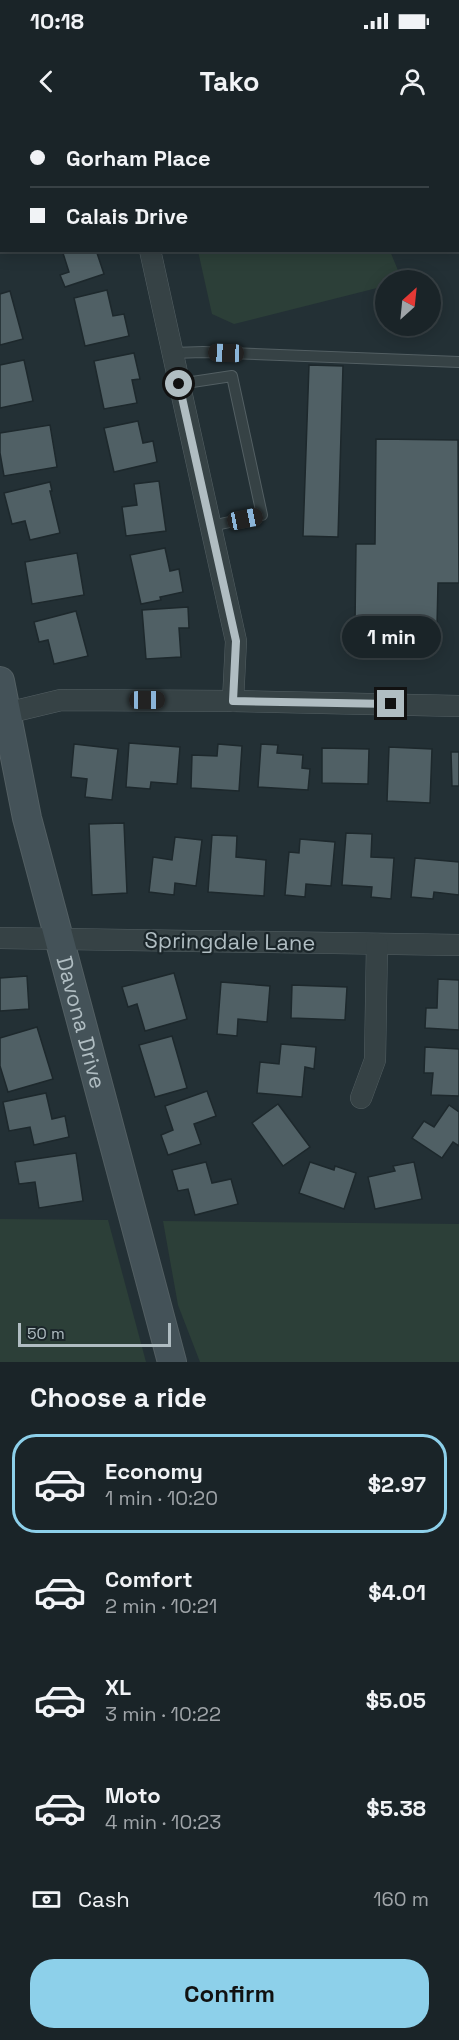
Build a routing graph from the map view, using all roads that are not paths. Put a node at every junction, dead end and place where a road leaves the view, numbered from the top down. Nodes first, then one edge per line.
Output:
1 (150, 252) edge
2 (173, 353) junction
3 (459, 362) edge
4 (179, 384) junction
5 (210, 526) junction
6 (0, 681) edge
7 (233, 701) junction
8 (459, 706) edge
9 (7, 713) junction
10 (0, 938) edge
11 (58, 938) junction
12 (377, 944) junction
13 (459, 945) edge
14 (361, 1098) dead end
15 (172, 1362) edge

1 - 2 street
2 - 3 lane
2 - 4 street
4 - 5 street
4 - 5 lane
5 - 7 street
6 - 9 street, Davona Drive
7 - 8 street
7 - 9 street
9 - 11 street, Davona Drive
10 - 11 street, Springdale Lane
11 - 12 street, Springdale Lane
11 - 15 street, Davona Drive
12 - 13 street, Springdale Lane
12 - 14 street

